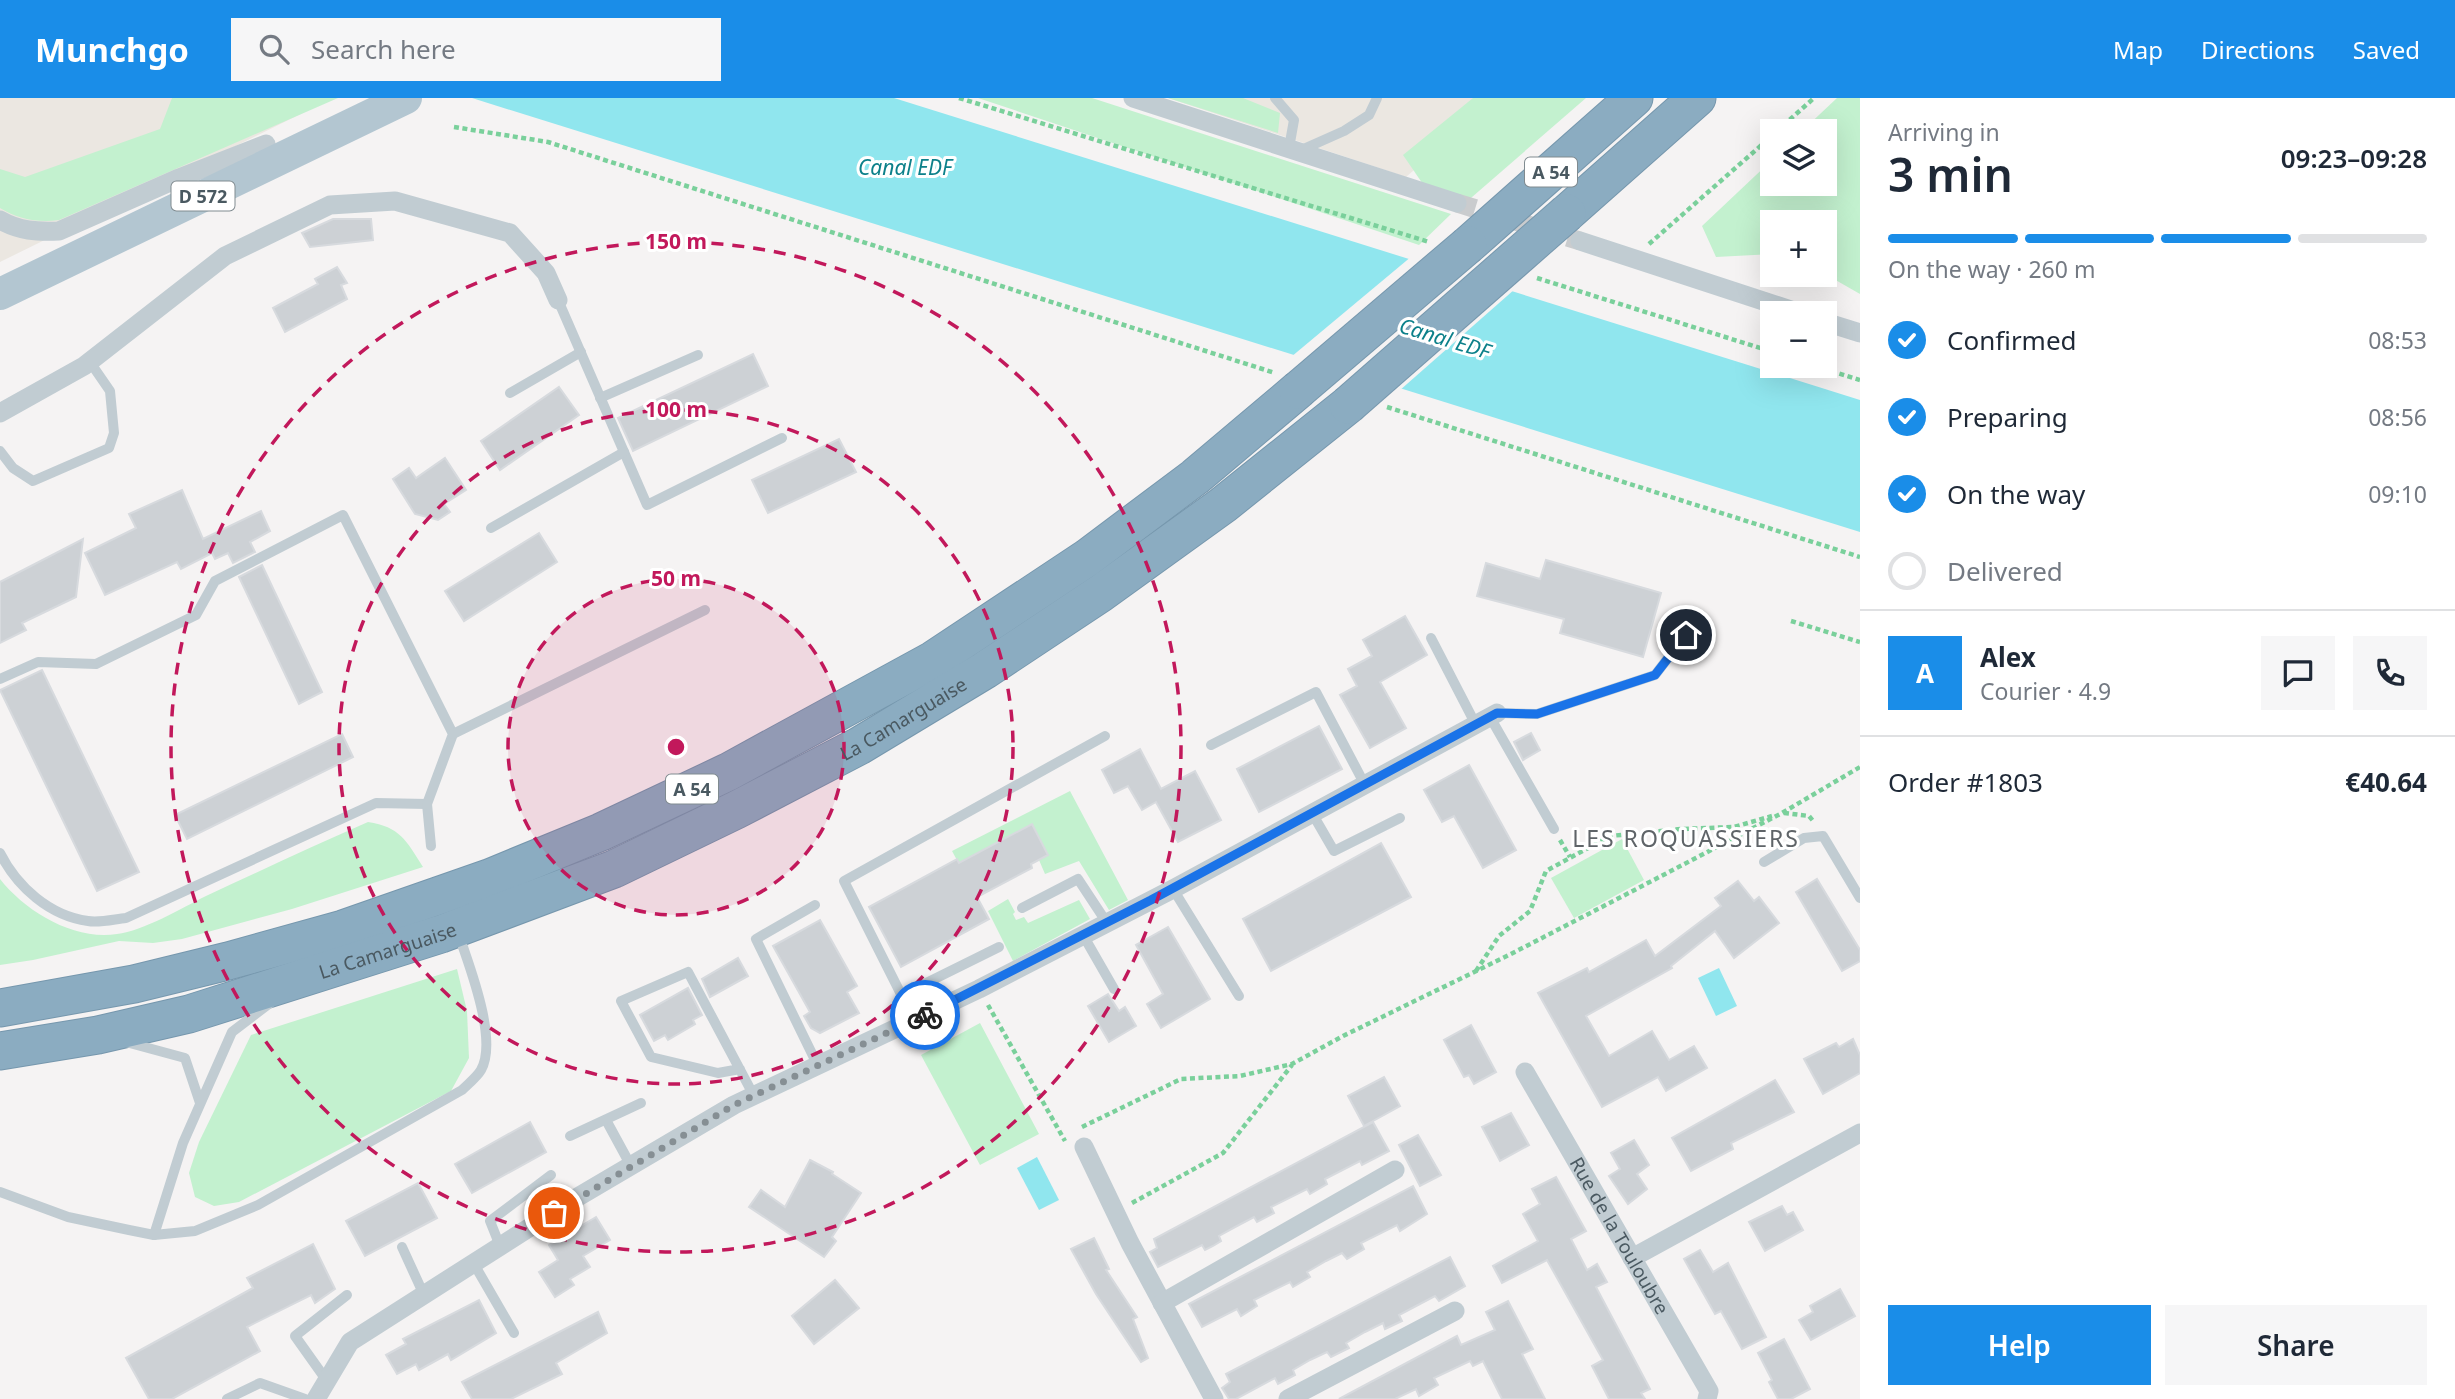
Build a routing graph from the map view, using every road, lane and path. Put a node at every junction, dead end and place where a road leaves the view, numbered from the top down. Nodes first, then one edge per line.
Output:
1 (361, 98) edge
2 (406, 98) edge
3 (959, 98) edge
4 (1133, 98) edge
5 (1275, 98) edge
6 (1377, 98) edge
7 (1605, 98) edge
8 (1615, 98) edge
9 (1634, 98) edge
10 (1697, 98) edge
11 (1704, 98) edge
12 (1814, 98) edge
13 (1791, 119) edge
14 (1666, 125) junction
15 (454, 127) dead end
16 (266, 144) junction
17 (1760, 146) edge
18 (1294, 149) junction
19 (1457, 203) tunnel mouth
20 (0, 220) edge
21 (1574, 227) junction
22 (1455, 241) junction
23 (1633, 259) junction
24 (0, 275) edge
25 (1529, 275) dead end
26 (0, 294) edge
27 (558, 300) joint
28 (1763, 301) edge
29 (1837, 326) edge
30 (1860, 333) edge
31 (1760, 348) edge
32 (581, 352) junction
33 (698, 355) dead end
34 (90, 362) junction
35 (1837, 373) edge
36 (1860, 380) edge
37 (1284, 382) junction
38 (510, 393) dead end
39 (600, 398) junction
40 (1363, 405) junction
41 (0, 413) edge
42 (782, 438) dead end
43 (0, 451) edge
44 (624, 452) junction
45 (491, 528) dead end
46 (1860, 557) edge
47 (705, 610) dead end
48 (1701, 615) dead end
49 (1791, 621) dead end
50 (1431, 638) dead end
51 (1860, 642) edge
52 (0, 679) edge
53 (1488, 718) junction
54 (453, 734) junction
55 (1105, 736) dead end
56 (1211, 745) dead end
57 (1860, 767) edge
58 (1365, 785) junction
59 (427, 804) junction
60 (1312, 813) junction
61 (1782, 813) junction
62 (1400, 818) dead end
63 (1554, 829) dead end
64 (1823, 836) junction
65 (430, 846) dead end
66 (0, 853) edge
67 (1764, 862) dead end
68 (1172, 889) junction
69 (1860, 898) edge
70 (815, 905) dead end
71 (1022, 908) dead end
72 (1107, 923) junction
73 (1083, 935) junction
74 (463, 947) dead end
75 (999, 947) dead end
76 (1475, 972) junction
77 (301, 980) junction
78 (979, 989) junction
79 (1114, 989) dead end
80 (0, 991) edge
81 (902, 995) junction
82 (1240, 996) dead end
83 (0, 1008) edge
84 (914, 1020) junction
85 (98, 1035) junction
86 (0, 1051) edge
87 (1292, 1064) junction
88 (818, 1066) junction
89 (740, 1069) junction
90 (1525, 1072) dead end
91 (754, 1096) junction
92 (200, 1103) junction
93 (641, 1103) dead end
94 (606, 1120) junction
95 (1860, 1133) edge
96 (570, 1136) dead end
97 (1062, 1136) junction
98 (1084, 1147) joint
99 (631, 1166) junction
100 (1395, 1170) dead end
101 (551, 1175) dead end
102 (0, 1192) edge
103 (1115, 1212) junction
104 (154, 1235) junction
105 (402, 1247) dead end
106 (500, 1247) junction
107 (1632, 1258) junction
108 (474, 1264) junction
109 (347, 1295) dead end
110 (424, 1295) junction
111 (1162, 1303) junction
112 (1455, 1311) dead end
113 (514, 1333) dead end
114 (327, 1381) junction
115 (227, 1399) edge
116 (305, 1399) edge
117 (316, 1399) edge
118 (1214, 1399) edge
119 (1288, 1399) edge
120 (1707, 1399) edge

1 - 16 main road, D 572
2 - 26 main road, D 572
3 - 22 path
4 - 18 street
5 - 18 lane
6 - 18 lane
7 - 22 highway
8 - 22 highway
9 - 22 highway, La Camarguaise / A 54
10 - 14 highway, A 54
11 - 14 highway
12 - 13 path
14 - 21 highway, La Camarguaise / A 54
15 - 37 path
16 - 20 street
16 - 24 main road, D 572
17 - 23 path
18 - 19 street
21 - 23 street
21 - 40 highway, La Camarguaise / A 54, bridge
22 - 37 highway, La Camarguaise / A 54, bridge
23 - 28 street
25 - 31 path
27 - 32 lane
27 - 34 street
29 - 30 street
32 - 38 lane
32 - 39 lane
33 - 39 lane
34 - 41 street
34 - 43 lane
35 - 36 path
37 - 80 highway
37 - 83 highway, La Camarguaise / A 54
39 - 44 lane
40 - 46 path
40 - 77 highway, La Camarguaise / A 54
42 - 44 lane
44 - 45 lane
47 - 54 lane
48 - 53 lane
49 - 51 path
50 - 53 lane
52 - 54 lane
53 - 58 street
53 - 63 lane
54 - 59 lane
55 - 81 lane
56 - 58 lane
57 - 61 path
58 - 60 street
59 - 65 lane
59 - 66 lane
60 - 62 lane
60 - 68 street
61 - 64 path
61 - 76 path
61 - 76 path
64 - 67 lane
64 - 69 lane
68 - 72 street
68 - 82 lane
70 - 88 lane
71 - 72 lane
72 - 73 street
73 - 78 street
73 - 79 lane
74 - 104 lane
75 - 81 lane
76 - 87 path
77 - 85 highway, La Camarguaise / A 54
77 - 92 lane
78 - 84 street
78 - 97 path
81 - 84 lane
84 - 88 street
85 - 86 highway, La Camarguaise / A 54
85 - 92 lane
87 - 97 path
87 - 103 path
88 - 91 street
89 - 89 lane
89 - 91 lane
90 - 107 street, Rue de la Touloubre
91 - 99 street
92 - 104 lane
93 - 94 lane
94 - 96 lane
94 - 99 lane
95 - 107 street
97 - 98 path
98 - 103 street
99 - 106 street
100 - 111 street
101 - 106 lane
102 - 104 lane
103 - 111 street
105 - 110 lane
106 - 108 street
107 - 120 street, Rue de la Touloubre
108 - 110 street
108 - 113 lane
109 - 114 lane
110 - 114 street
111 - 118 street
112 - 119 street
114 - 117 street
115 - 116 lane

